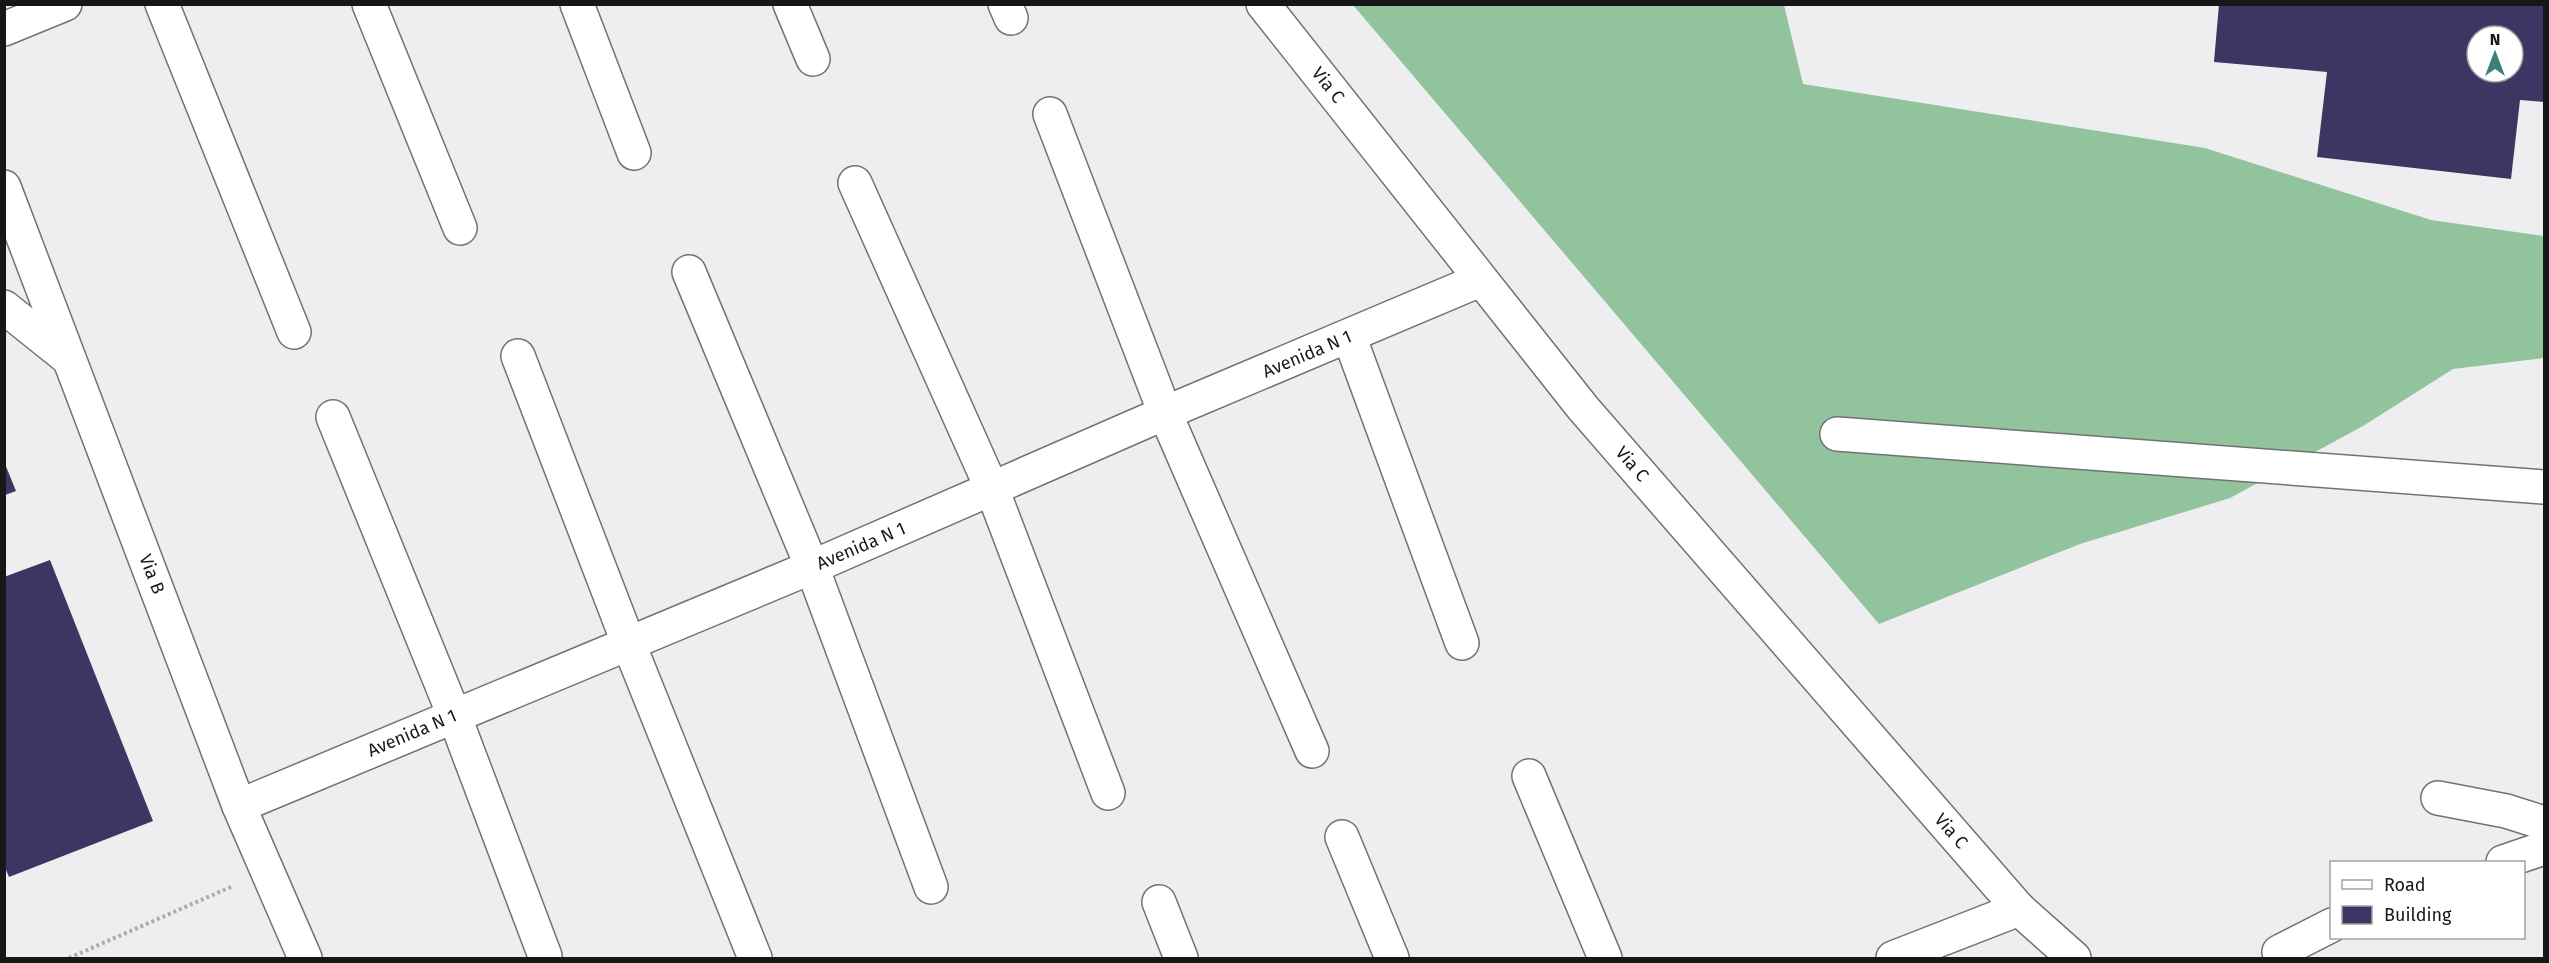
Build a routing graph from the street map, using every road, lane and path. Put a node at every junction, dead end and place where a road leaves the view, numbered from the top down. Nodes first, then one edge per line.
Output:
1 (65, 4) edge
2 (162, 4) edge
3 (369, 4) edge
4 (577, 4) edge
5 (790, 4) edge
6 (1263, 4) edge
7 (4, 29) edge
8 (813, 59) dead end
9 (1050, 114) dead end
10 (634, 153) dead end
11 (855, 183) dead end
12 (4, 188) edge
13 (460, 228) dead end
14 (689, 273) dead end
15 (1480, 280) junction
16 (4, 307) edge
17 (294, 332) dead end
18 (1349, 336) junction
19 (518, 356) dead end
20 (71, 361) junction
21 (1165, 413) junction
22 (333, 417) dead end
23 (1837, 434) dead end
24 (2544, 487) edge
25 (992, 489) junction
26 (812, 567) junction
27 (628, 642) junction
28 (1461, 643) dead end
29 (454, 715) junction
30 (1312, 751) dead end
31 (1529, 776) dead end
32 (1108, 793) dead end
33 (2438, 798) dead end
34 (239, 806) junction
35 (2544, 824) edge
36 (1342, 837) dead end
37 (2544, 848) edge
38 (2506, 861) edge
39 (268, 870) junction
40 (931, 887) dead end
41 (1159, 902) dead end
42 (2019, 909) junction
43 (2330, 926) edge
44 (2279, 952) dead end
45 (545, 956) dead end
46 (69, 958) edge
47 (305, 958) edge
48 (755, 958) edge
49 (1181, 958) edge
50 (1392, 958) edge
51 (1605, 958) edge
52 (1893, 958) edge
53 (2074, 958) edge

1 - 7 street
2 - 17 street
3 - 13 street
4 - 10 street
5 - 8 street
6 - 15 street, Via C
9 - 21 street
11 - 25 street
12 - 20 street, Via B
14 - 26 street
15 - 18 street, Avenida N 1
15 - 42 street, Via C
16 - 20 street
18 - 21 street, Avenida N 1
18 - 28 street
19 - 27 street
20 - 34 street, Via B
21 - 25 street, Avenida N 1
21 - 30 street
22 - 29 street
23 - 24 street
25 - 26 street, Avenida N 1
25 - 32 street
26 - 27 street, Avenida N 1
26 - 40 street
27 - 29 street, Avenida N 1
27 - 48 street
29 - 34 street, Avenida N 1
29 - 45 street
31 - 51 street
33 - 35 street
34 - 39 street, Via B
36 - 50 street
37 - 38 street
39 - 46 path
39 - 47 street, Via B
41 - 49 street
42 - 52 street
42 - 53 street, Via C
43 - 44 street

